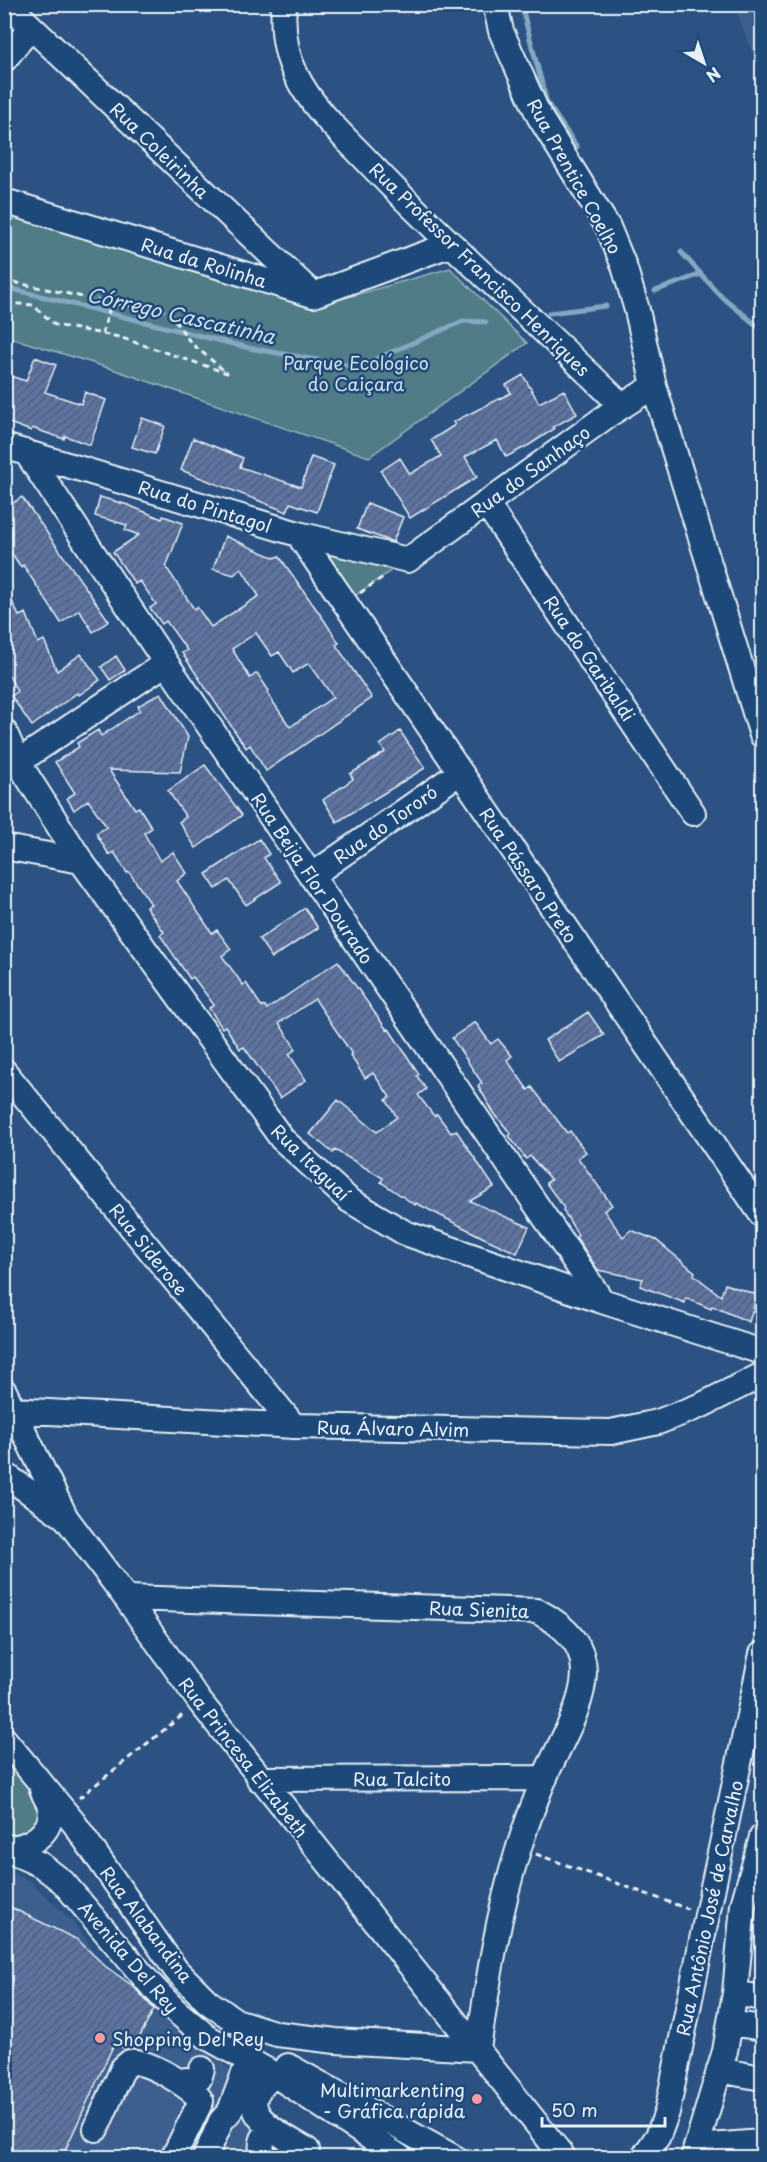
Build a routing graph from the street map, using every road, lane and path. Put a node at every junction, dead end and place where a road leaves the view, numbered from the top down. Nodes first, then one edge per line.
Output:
1 (7, 4) edge
2 (284, 4) edge
3 (495, 4) edge
4 (31, 27) junction
5 (8, 50) edge
6 (4, 201) edge
7 (412, 208) junction
8 (449, 245) junction
9 (401, 262) junction
10 (4, 280) edge
11 (13, 284) junction
12 (313, 295) junction
13 (6, 303) edge
14 (111, 303) junction
15 (102, 334) junction
16 (654, 386) junction
17 (622, 406) junction
18 (15, 449) edge
19 (486, 503) junction
20 (298, 534) junction
21 (408, 560) junction
22 (345, 603) junction
23 (166, 663) junction
24 (4, 731) edge
25 (762, 735) edge
26 (18, 762) junction
27 (459, 773) junction
28 (693, 813) dead end
29 (4, 847) edge
30 (81, 861) junction
31 (311, 876) junction
32 (4, 1071) edge
33 (762, 1215) edge
34 (602, 1301) junction
35 (762, 1352) edge
36 (762, 1375) edge
37 (9, 1401) edge
38 (294, 1426) junction
39 (4, 1474) edge
40 (66, 1518) junction
41 (126, 1598) junction
42 (762, 1654) edge
43 (200, 1702) junction
44 (4, 1739) edge
45 (545, 1778) junction
46 (260, 1779) junction
47 (39, 1783) junction
48 (64, 1811) junction
49 (762, 1837) edge
50 (4, 1847) edge
51 (519, 1848) junction
52 (706, 1915) junction
53 (735, 1993) junction
54 (762, 1998) edge
55 (731, 2023) junction
56 (762, 2028) edge
57 (477, 2049) junction
58 (722, 2060) junction
59 (260, 2067) junction
60 (202, 2069) dead end
61 (762, 2078) edge
62 (180, 2082) junction
63 (230, 2111) junction
64 (96, 2129) dead end
65 (271, 2129) junction
66 (762, 2142) edge
67 (733, 2144) junction
68 (307, 2150) dead end
69 (694, 2152) edge
70 (762, 2154) edge
71 (173, 2157) edge
72 (205, 2157) edge
73 (214, 2157) edge
74 (263, 2157) edge
75 (401, 2157) edge
76 (455, 2157) edge
77 (564, 2157) edge
78 (643, 2157) edge

1 - 4 street, Rua Coleirinha
2 - 7 street, Rua Professor Francisco Henriques
3 - 16 street, Rua Prentice Coelho
4 - 5 street
4 - 12 street, Rua Coleirinha
6 - 12 street, Rua da Rolinha
7 - 8 street, Rua Professor Francisco Henriques
7 - 9 street
8 - 9 street
8 - 17 street, Rua Professor Francisco Henriques
9 - 12 street
10 - 11 path
11 - 13 path
11 - 14 path
13 - 15 path
14 - 15 path
14 - 15 path
16 - 17 street, Rua do Sanhaço
16 - 25 street
17 - 19 street, Rua do Sanhaço
18 - 20 street, Rua do Pintagol
18 - 23 street, Rua Beija Flor Dourado
19 - 21 street, Rua do Sanhaço
19 - 28 street, Rua do Garibaldi
20 - 21 street, Rua do Pintagol
20 - 22 street, Rua Pássaro Preto
21 - 22 path
22 - 27 street, Rua Pássaro Preto
23 - 26 street
23 - 31 street, Rua Beija Flor Dourado
24 - 26 street, Rua Itaguaí
26 - 30 street, Rua Itaguaí
27 - 31 street, Rua do Tororó
27 - 33 street, Rua Pássaro Preto
29 - 30 street
30 - 34 street, Rua Itaguaí
31 - 34 street, Rua Beija Flor Dourado
32 - 38 street, Rua Siderose
34 - 35 street, Rua Itaguaí
36 - 38 street, Rua Álvaro Alvim
37 - 38 street, Rua Álvaro Alvim
37 - 40 street
39 - 40 street, Rua Princesa Elizabeth
40 - 41 street, Rua Princesa Elizabeth
41 - 43 street, Rua Princesa Elizabeth
41 - 45 street, Rua Sienita
42 - 52 street, Rua Antônio José de Carvalho
43 - 46 street, Rua Princesa Elizabeth
43 - 48 path
44 - 47 street, Rua Alabandina
45 - 46 street, Rua Talcito
45 - 51 street, Rua Sienita
46 - 57 street, Rua Princesa Elizabeth
47 - 48 street, Rua Alabandina
47 - 50 street
48 - 57 street, Rua Alabandina
49 - 53 street
50 - 59 street, Avenida Del Rey
51 - 52 path
51 - 57 street, Rua Sienita
52 - 78 street, Rua Antônio José de Carvalho
53 - 54 street
53 - 55 street
55 - 56 street
55 - 58 street
57 - 77 street, Rua Princesa Elizabeth
58 - 61 street
58 - 69 street
59 - 63 street
59 - 65 street
59 - 75 street, Avenida Del Rey
59 - 76 street, Avenida Del Rey
60 - 62 street
62 - 64 street
62 - 71 street
63 - 72 street
63 - 73 street
65 - 68 street
65 - 74 street
66 - 67 street
67 - 69 street
67 - 70 street

